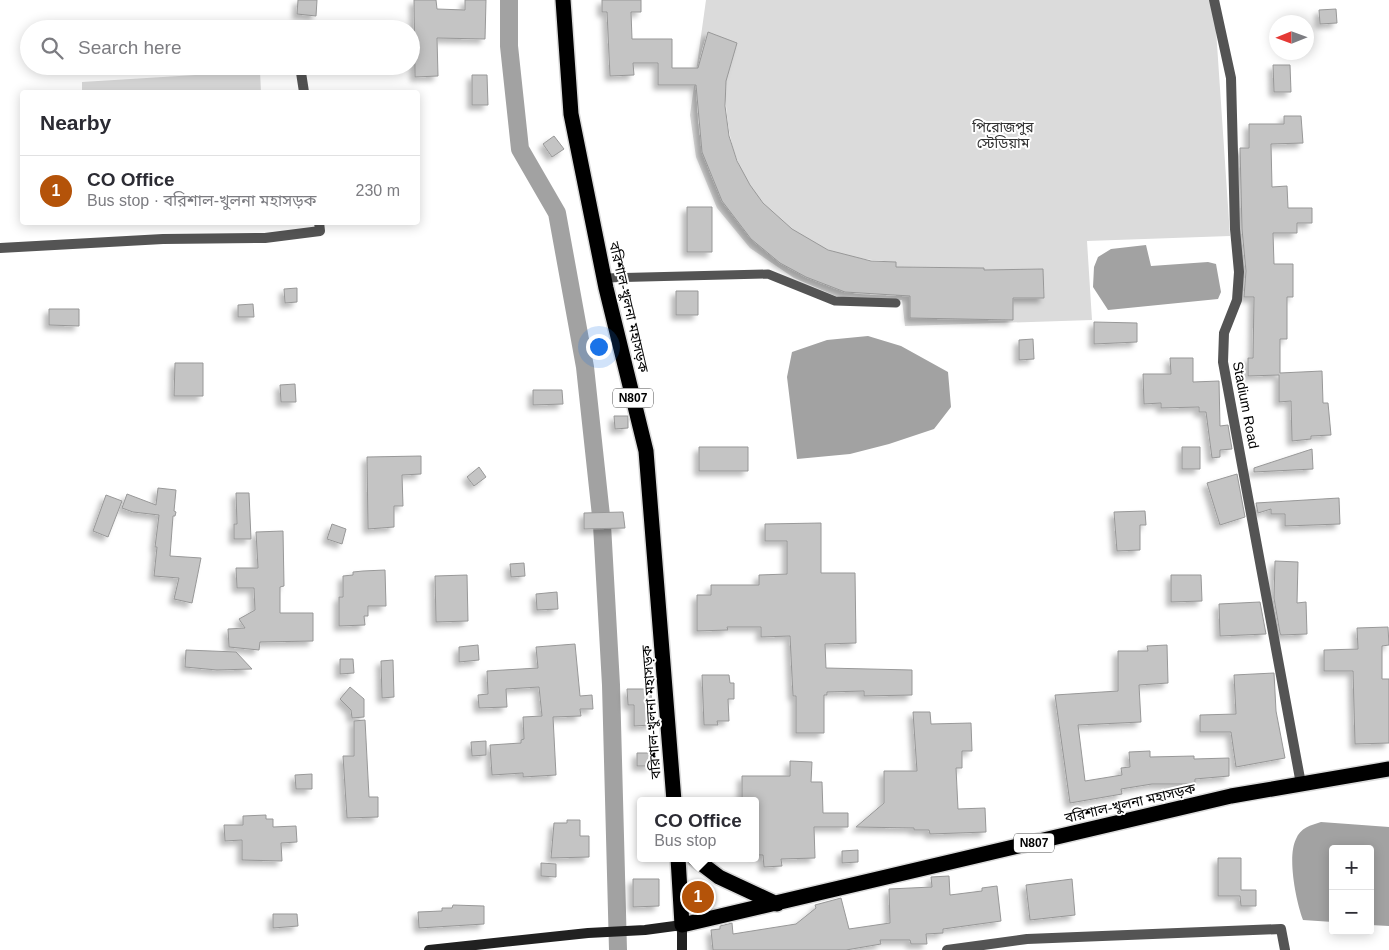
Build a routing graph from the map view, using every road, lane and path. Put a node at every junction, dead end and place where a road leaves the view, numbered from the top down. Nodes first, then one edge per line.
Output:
1 (563, 0) edge
2 (1214, 0) edge
3 (301, 75) edge
4 (304, 90) edge
5 (319, 225) edge
6 (0, 248) edge
7 (604, 278) junction
8 (896, 303) dead end
9 (1389, 769) edge
10 (1301, 784) junction
11 (674, 797) edge
12 (678, 862) edge
13 (699, 862) edge
14 (777, 904) junction
15 (682, 924) junction
16 (429, 950) edge
17 (682, 950) edge
18 (947, 950) edge
19 (1285, 950) edge

1 - 7 highway, বরিশাল-খুলনা মহাসড়ক / N807
2 - 10 street, Stadium Road
3 - 4 street
5 - 6 street
7 - 8 lane
7 - 11 highway, বরিশাল-খুলনা মহাসড়ক / N807
9 - 10 highway, বরিশাল-খুলনা মহাসড়ক / N807
10 - 14 highway, বরিশাল-খুলনা মহাসড়ক / N807
12 - 15 highway
13 - 14 highway
14 - 15 highway, বরিশাল-খুলনা মহাসড়ক / N807
15 - 16 main road
15 - 17 main road
18 - 19 street

